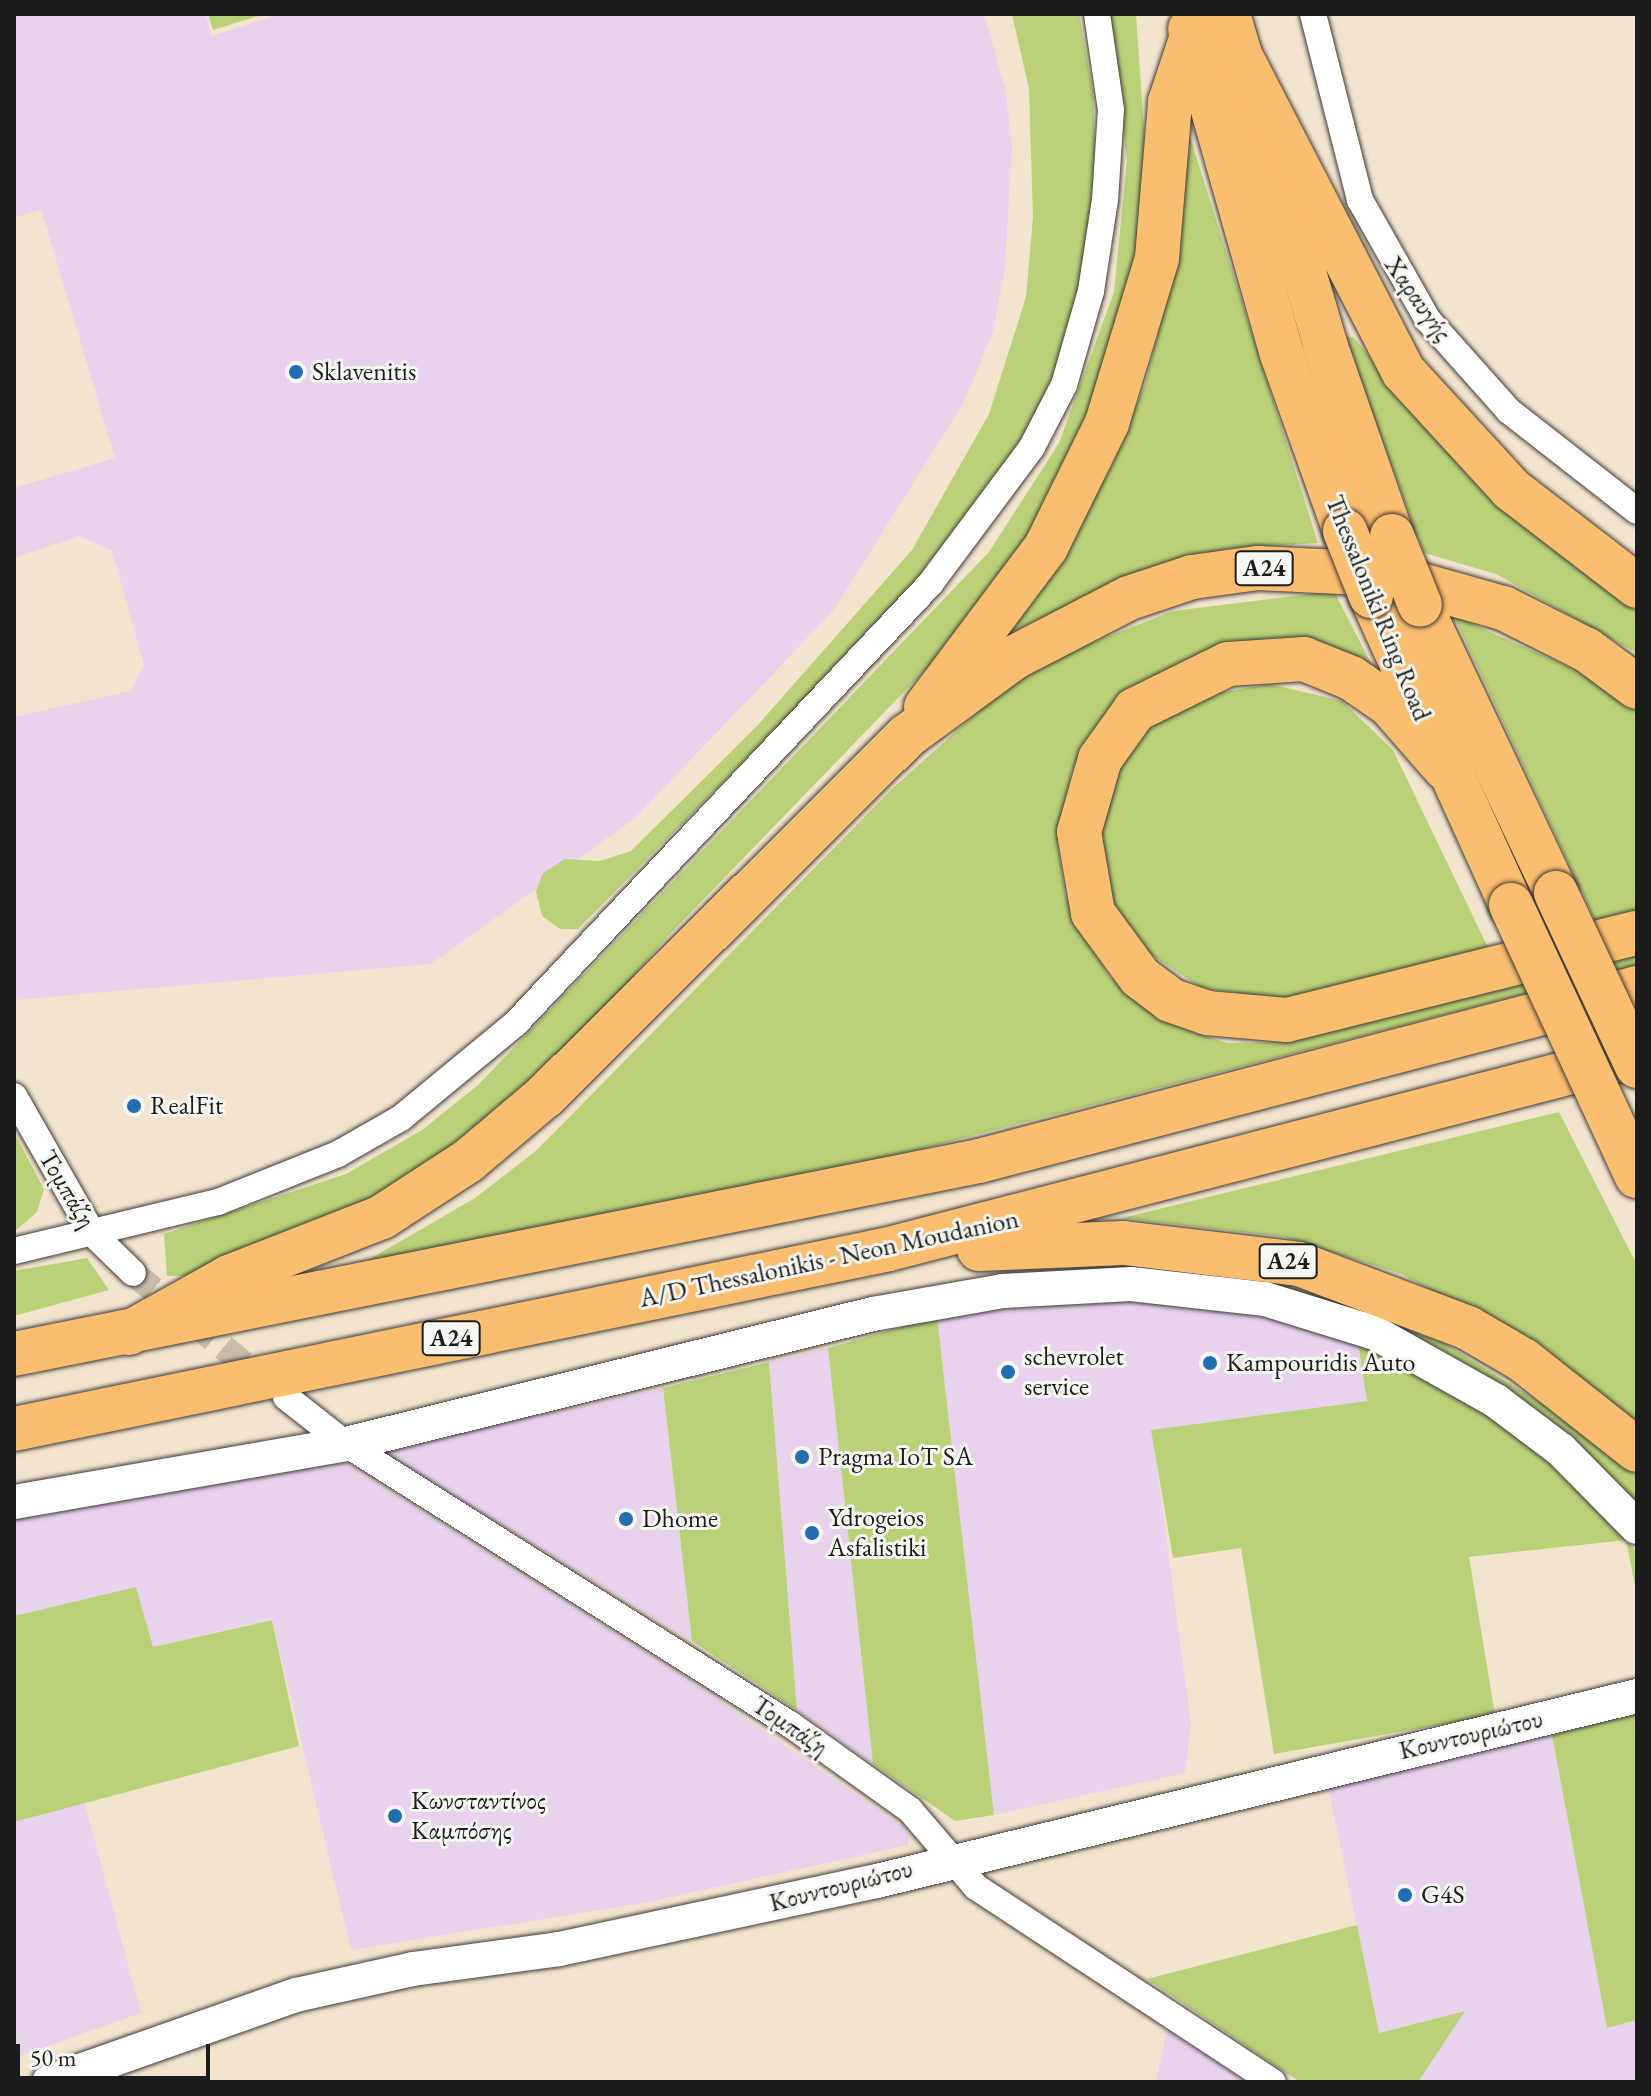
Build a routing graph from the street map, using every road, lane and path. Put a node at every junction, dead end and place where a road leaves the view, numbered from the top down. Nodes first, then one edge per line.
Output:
1 (1097, 14) edge
2 (1313, 14) edge
3 (1212, 30) edge
4 (1637, 511) edge
5 (1637, 586) edge
6 (1637, 687) edge
7 (907, 736) junction
8 (1445, 768) junction
9 (1637, 933) edge
10 (1637, 988) edge
11 (1637, 1055) edge
12 (1637, 1066) edge
13 (14, 1096) edge
14 (1637, 1176) edge
15 (92, 1233) junction
16 (889, 1249) junction
17 (14, 1251) edge
18 (133, 1273) tunnel mouth
19 (129, 1333) junction
20 (14, 1354) edge
21 (286, 1397) tunnel mouth
22 (14, 1429) edge
23 (346, 1444) junction
24 (1637, 1450) edge
25 (14, 1502) edge
26 (1637, 1527) edge
27 (1637, 1696) edge
28 (950, 1858) junction
29 (49, 2082) edge
30 (1273, 2082) edge

1 - 15 street
2 - 4 street, Χαραυγής
3 - 5 highway
3 - 7 highway
3 - 8 highway, Thessaloniki Ring Road, bridge
3 - 12 highway, Thessaloniki Ring Road, bridge
6 - 7 highway, Α24
7 - 19 highway, Α24
8 - 9 highway
8 - 14 highway, Thessaloniki Ring Road, bridge
10 - 19 highway
11 - 16 highway, A/D Thessalonikis - Neon Moudanion
13 - 15 street, Τομπάζη
15 - 17 street
15 - 18 street, Τομπάζη
16 - 22 highway, A/D Thessalonikis - Neon Moudanion / Α24
16 - 24 highway, Α24
19 - 20 highway, Α24
21 - 23 street, Τομπάζη
23 - 25 street
23 - 26 street
23 - 28 street, Τομπάζη
27 - 28 street, Κουντουριώτου
28 - 29 street, Κουντουριώτου
28 - 30 street, Τομπάζη

